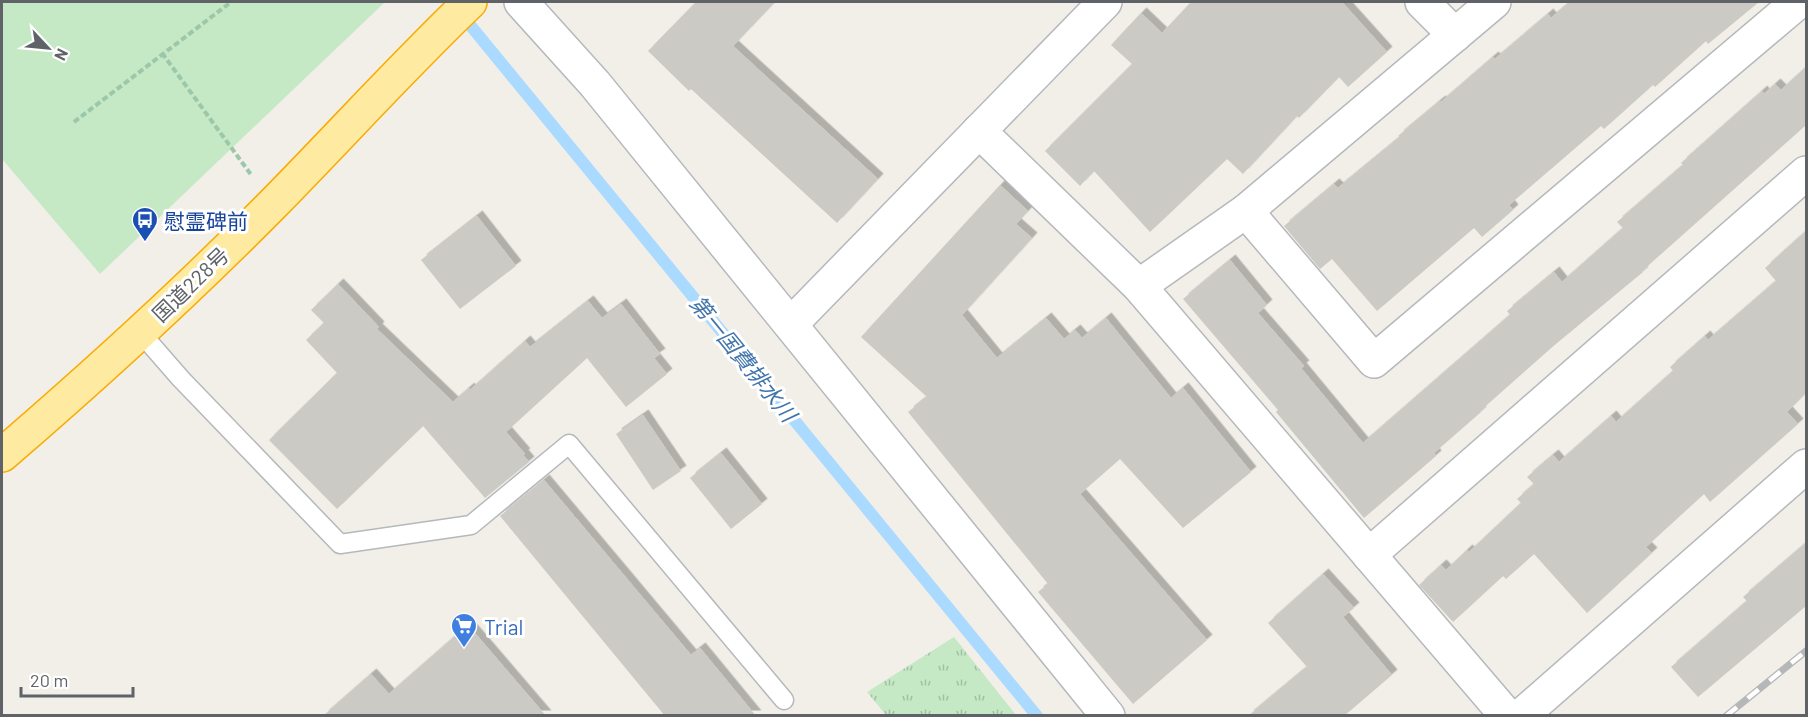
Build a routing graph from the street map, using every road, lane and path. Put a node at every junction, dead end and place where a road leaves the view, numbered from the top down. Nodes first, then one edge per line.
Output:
1 (231, 2) edge
2 (470, 2) edge
3 (521, 2) edge
4 (1105, 2) edge
5 (1422, 2) edge
6 (1494, 2) edge
7 (1798, 2) edge
8 (1455, 35) junction
9 (162, 53) junction
10 (74, 122) dead end
11 (979, 131) junction
12 (1806, 173) edge
13 (273, 204) junction
14 (1246, 211) junction
15 (1139, 286) junction
16 (791, 324) junction
17 (140, 332) junction
18 (2, 455) edge
19 (1806, 466) edge
20 (1369, 555) junction
21 (784, 700) dead end
22 (1108, 716) edge
23 (1507, 716) edge
24 (1521, 716) edge

1 - 9 path
2 - 13 highway, 国道228号
3 - 16 street
4 - 11 street
5 - 8 street
6 - 8 street
7 - 14 street
8 - 14 street
9 - 10 path
9 - 13 path
11 - 15 street
11 - 16 street
12 - 20 street
13 - 17 highway, 国道228号
14 - 15 street
15 - 20 street
16 - 22 street
17 - 18 highway, 国道228号
17 - 21 lane
19 - 24 street
20 - 23 street

